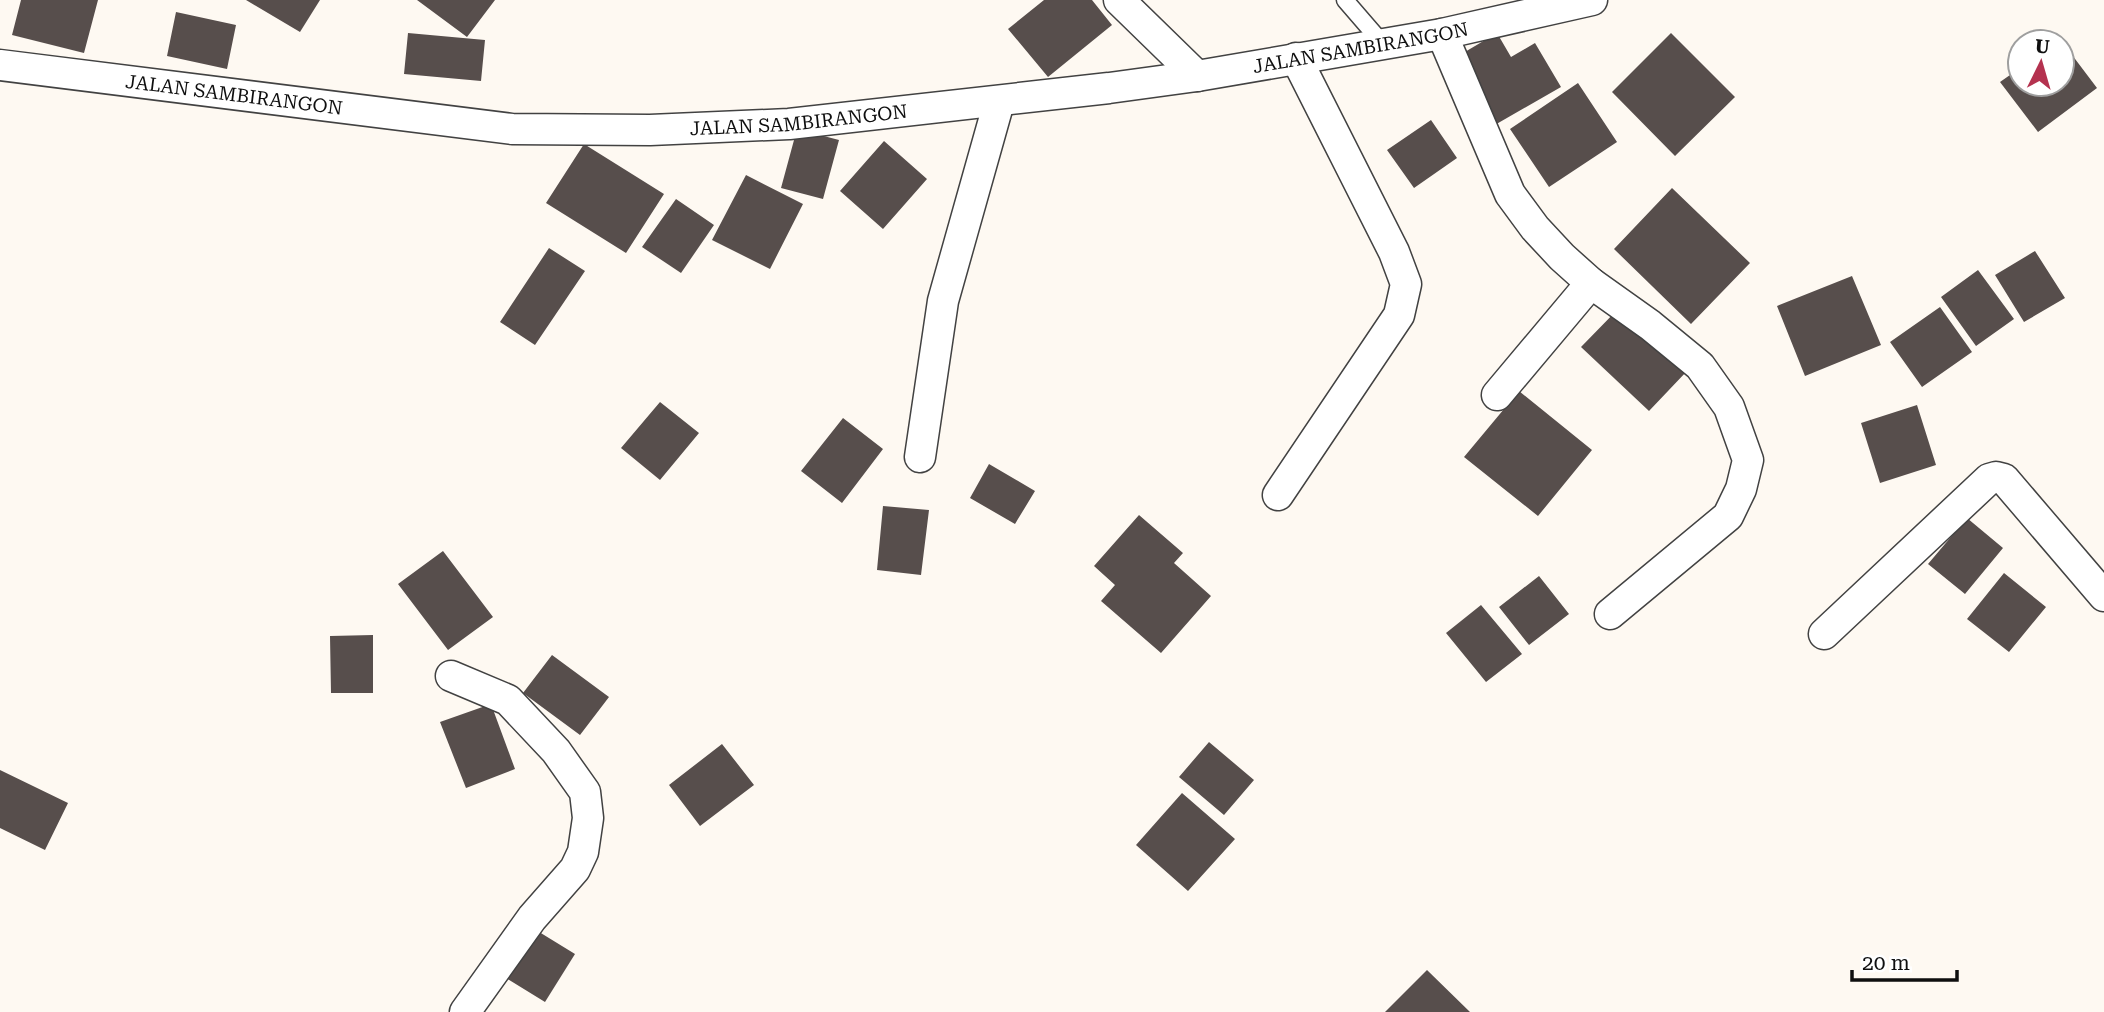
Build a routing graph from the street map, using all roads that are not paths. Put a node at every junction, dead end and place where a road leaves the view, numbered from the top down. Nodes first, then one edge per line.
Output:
1 (1119, 0) edge
2 (1345, 0) edge
3 (1592, 0) edge
4 (1442, 34) junction
5 (1383, 44) junction
6 (1296, 58) junction
7 (0, 65) edge
8 (1197, 76) junction
9 (999, 102) junction
10 (1591, 283) junction
11 (1497, 396) dead end
12 (920, 457) dead end
13 (1278, 495) dead end
14 (2104, 596) edge
15 (1611, 614) dead end
16 (1824, 634) dead end
17 (452, 676) dead end
18 (465, 1012) edge

1 - 8 street
2 - 5 lane
3 - 4 street, JALAN SAMBIRANGON
4 - 5 street, JALAN SAMBIRANGON
4 - 10 street
5 - 6 street, JALAN SAMBIRANGON
6 - 8 street, JALAN SAMBIRANGON
6 - 13 street
7 - 9 street, JALAN SAMBIRANGON
8 - 9 street, JALAN SAMBIRANGON
9 - 12 street
10 - 11 street
10 - 15 street
14 - 16 street
17 - 18 street

